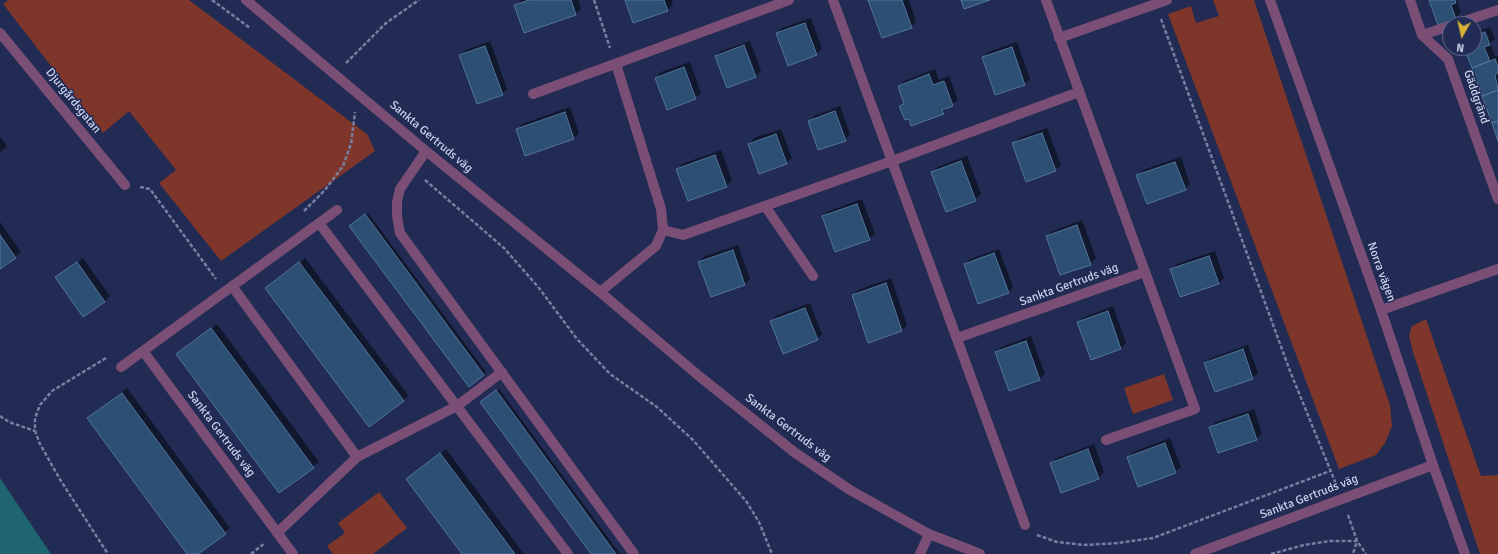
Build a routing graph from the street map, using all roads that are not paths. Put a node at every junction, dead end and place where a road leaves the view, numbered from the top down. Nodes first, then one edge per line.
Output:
1 (246, 0) edge
2 (789, 0) edge
3 (833, 0) edge
4 (1046, 0) edge
5 (1167, 0) edge
6 (1270, 0) edge
7 (1410, 0) edge
8 (1498, 10) edge
9 (1480, 16) edge
10 (1442, 29) edge
11 (0, 33) edge
12 (1422, 35) junction
13 (1059, 38) junction
14 (616, 64) junction
15 (1079, 92) junction
16 (533, 94) dead end
17 (426, 151) junction
18 (892, 161) junction
19 (125, 185) road end
20 (1498, 199) edge
21 (764, 206) junction
22 (337, 210) dead end
23 (319, 223) junction
24 (663, 230) junction
25 (1498, 269) edge
26 (1145, 272) junction
27 (813, 276) dead end
28 (232, 286) junction
29 (600, 292) junction
30 (1381, 310) junction
31 (957, 338) junction
32 (143, 351) junction
33 (121, 367) dead end
34 (502, 372) junction
35 (457, 406) junction
36 (1106, 440) dead end
37 (357, 457) junction
38 (1432, 465) junction
39 (1025, 525) road end
40 (277, 533) junction
41 (929, 534) junction
42 (293, 554) edge
43 (568, 554) edge
44 (634, 554) edge
45 (920, 554) edge
46 (980, 554) edge
47 (1195, 554) edge
48 (1465, 554) edge

1 - 17 street, Sankta Gertruds väg
2 - 14 street
3 - 18 street
4 - 13 street
5 - 13 street
6 - 30 street, Norra vägen
7 - 12 street, Gäddgränd
8 - 9 street
10 - 12 street
11 - 19 street, Djurgårdsgatan
12 - 20 street, Gäddgränd
13 - 15 street
14 - 16 street
14 - 24 street
15 - 18 street
15 - 26 street
17 - 29 street, Sankta Gertruds väg
17 - 34 street
18 - 21 street
18 - 31 street
21 - 24 street
21 - 27 street
22 - 23 street
23 - 28 street
23 - 35 street
24 - 29 street
25 - 30 street
26 - 31 street, Sankta Gertruds väg
26 - 36 street
28 - 32 street
28 - 37 street
29 - 41 street, Sankta Gertruds väg
30 - 38 street, Norra vägen
31 - 39 street
32 - 33 street
32 - 40 street, Sankta Gertruds väg
34 - 35 street
34 - 44 street
35 - 37 street
35 - 43 street
37 - 40 street
38 - 47 street, Sankta Gertruds väg
38 - 48 street, Norra vägen
40 - 42 street, Sankta Gertruds väg
41 - 45 street
41 - 46 street, Sankta Gertruds väg

